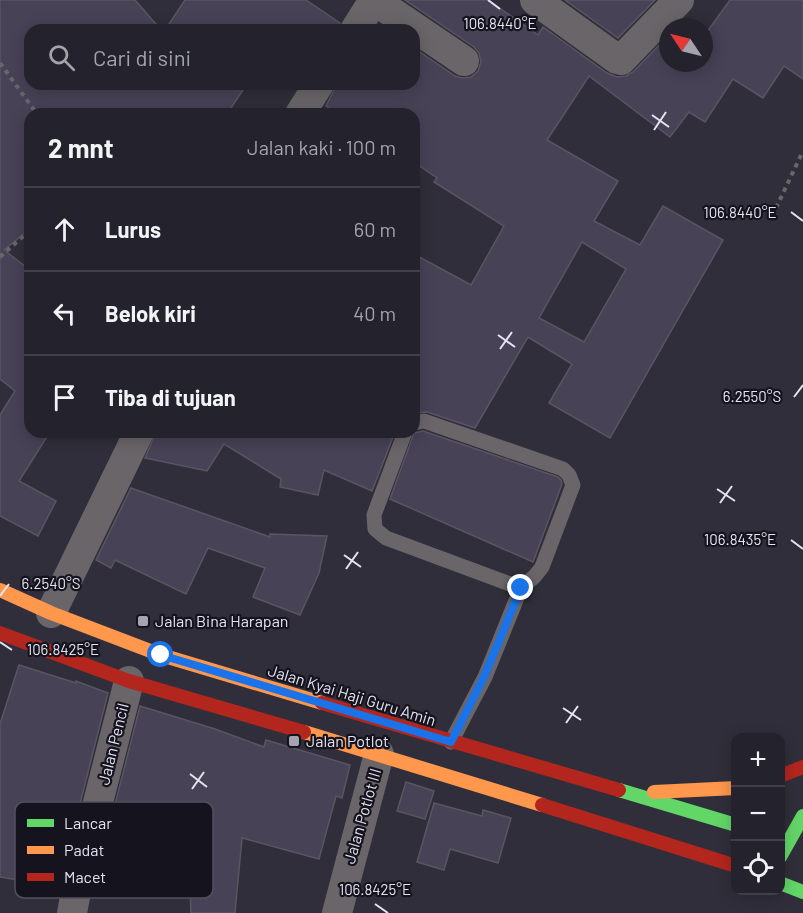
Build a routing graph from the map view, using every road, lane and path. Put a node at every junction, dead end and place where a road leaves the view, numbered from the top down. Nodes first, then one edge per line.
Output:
1 (374, 0) edge
2 (536, 0) edge
3 (679, 0) edge
4 (359, 24) edge
5 (409, 24) edge
6 (420, 31) edge
7 (464, 61) dead end
8 (0, 63) edge
9 (315, 90) edge
10 (33, 108) edge
11 (304, 108) edge
12 (803, 151) edge
13 (776, 208) dead end
14 (24, 235) edge
15 (0, 256) edge
16 (420, 422) edge
17 (136, 438) edge
18 (403, 438) edge
19 (521, 588) junction
20 (0, 590) edge
21 (51, 613) junction
22 (0, 633) edge
23 (129, 681) junction
24 (451, 742) junction
25 (380, 754) junction
26 (803, 767) edge
27 (785, 774) edge
28 (731, 788) edge
29 (625, 793) junction
30 (99, 802) edge
31 (803, 816) edge
32 (731, 824) edge
33 (785, 844) edge
34 (785, 850) edge
35 (803, 853) edge
36 (731, 865) edge
37 (785, 885) edge
38 (803, 892) edge
39 (339, 901) edge

1 - 4 street
1 - 5 street
2 - 3 street
6 - 7 street
8 - 10 path
9 - 11 street
12 - 13 path
14 - 15 path
16 - 19 lane
17 - 21 street
18 - 19 lane
19 - 24 lane
20 - 21 main road, Jalan Kyai Haji Guru Amin
21 - 24 main road, Jalan Kyai Haji Guru Amin
22 - 23 main road
23 - 25 main road
23 - 30 street, Jalan Pencil
24 - 29 main road, Jalan Kyai Haji Guru Amin
25 - 36 main road
25 - 39 street, Jalan Potlot III
26 - 27 main road
28 - 29 main road
29 - 32 main road, Jalan Kyai Haji Guru Amin
31 - 33 main road
34 - 35 main road
37 - 38 main road

